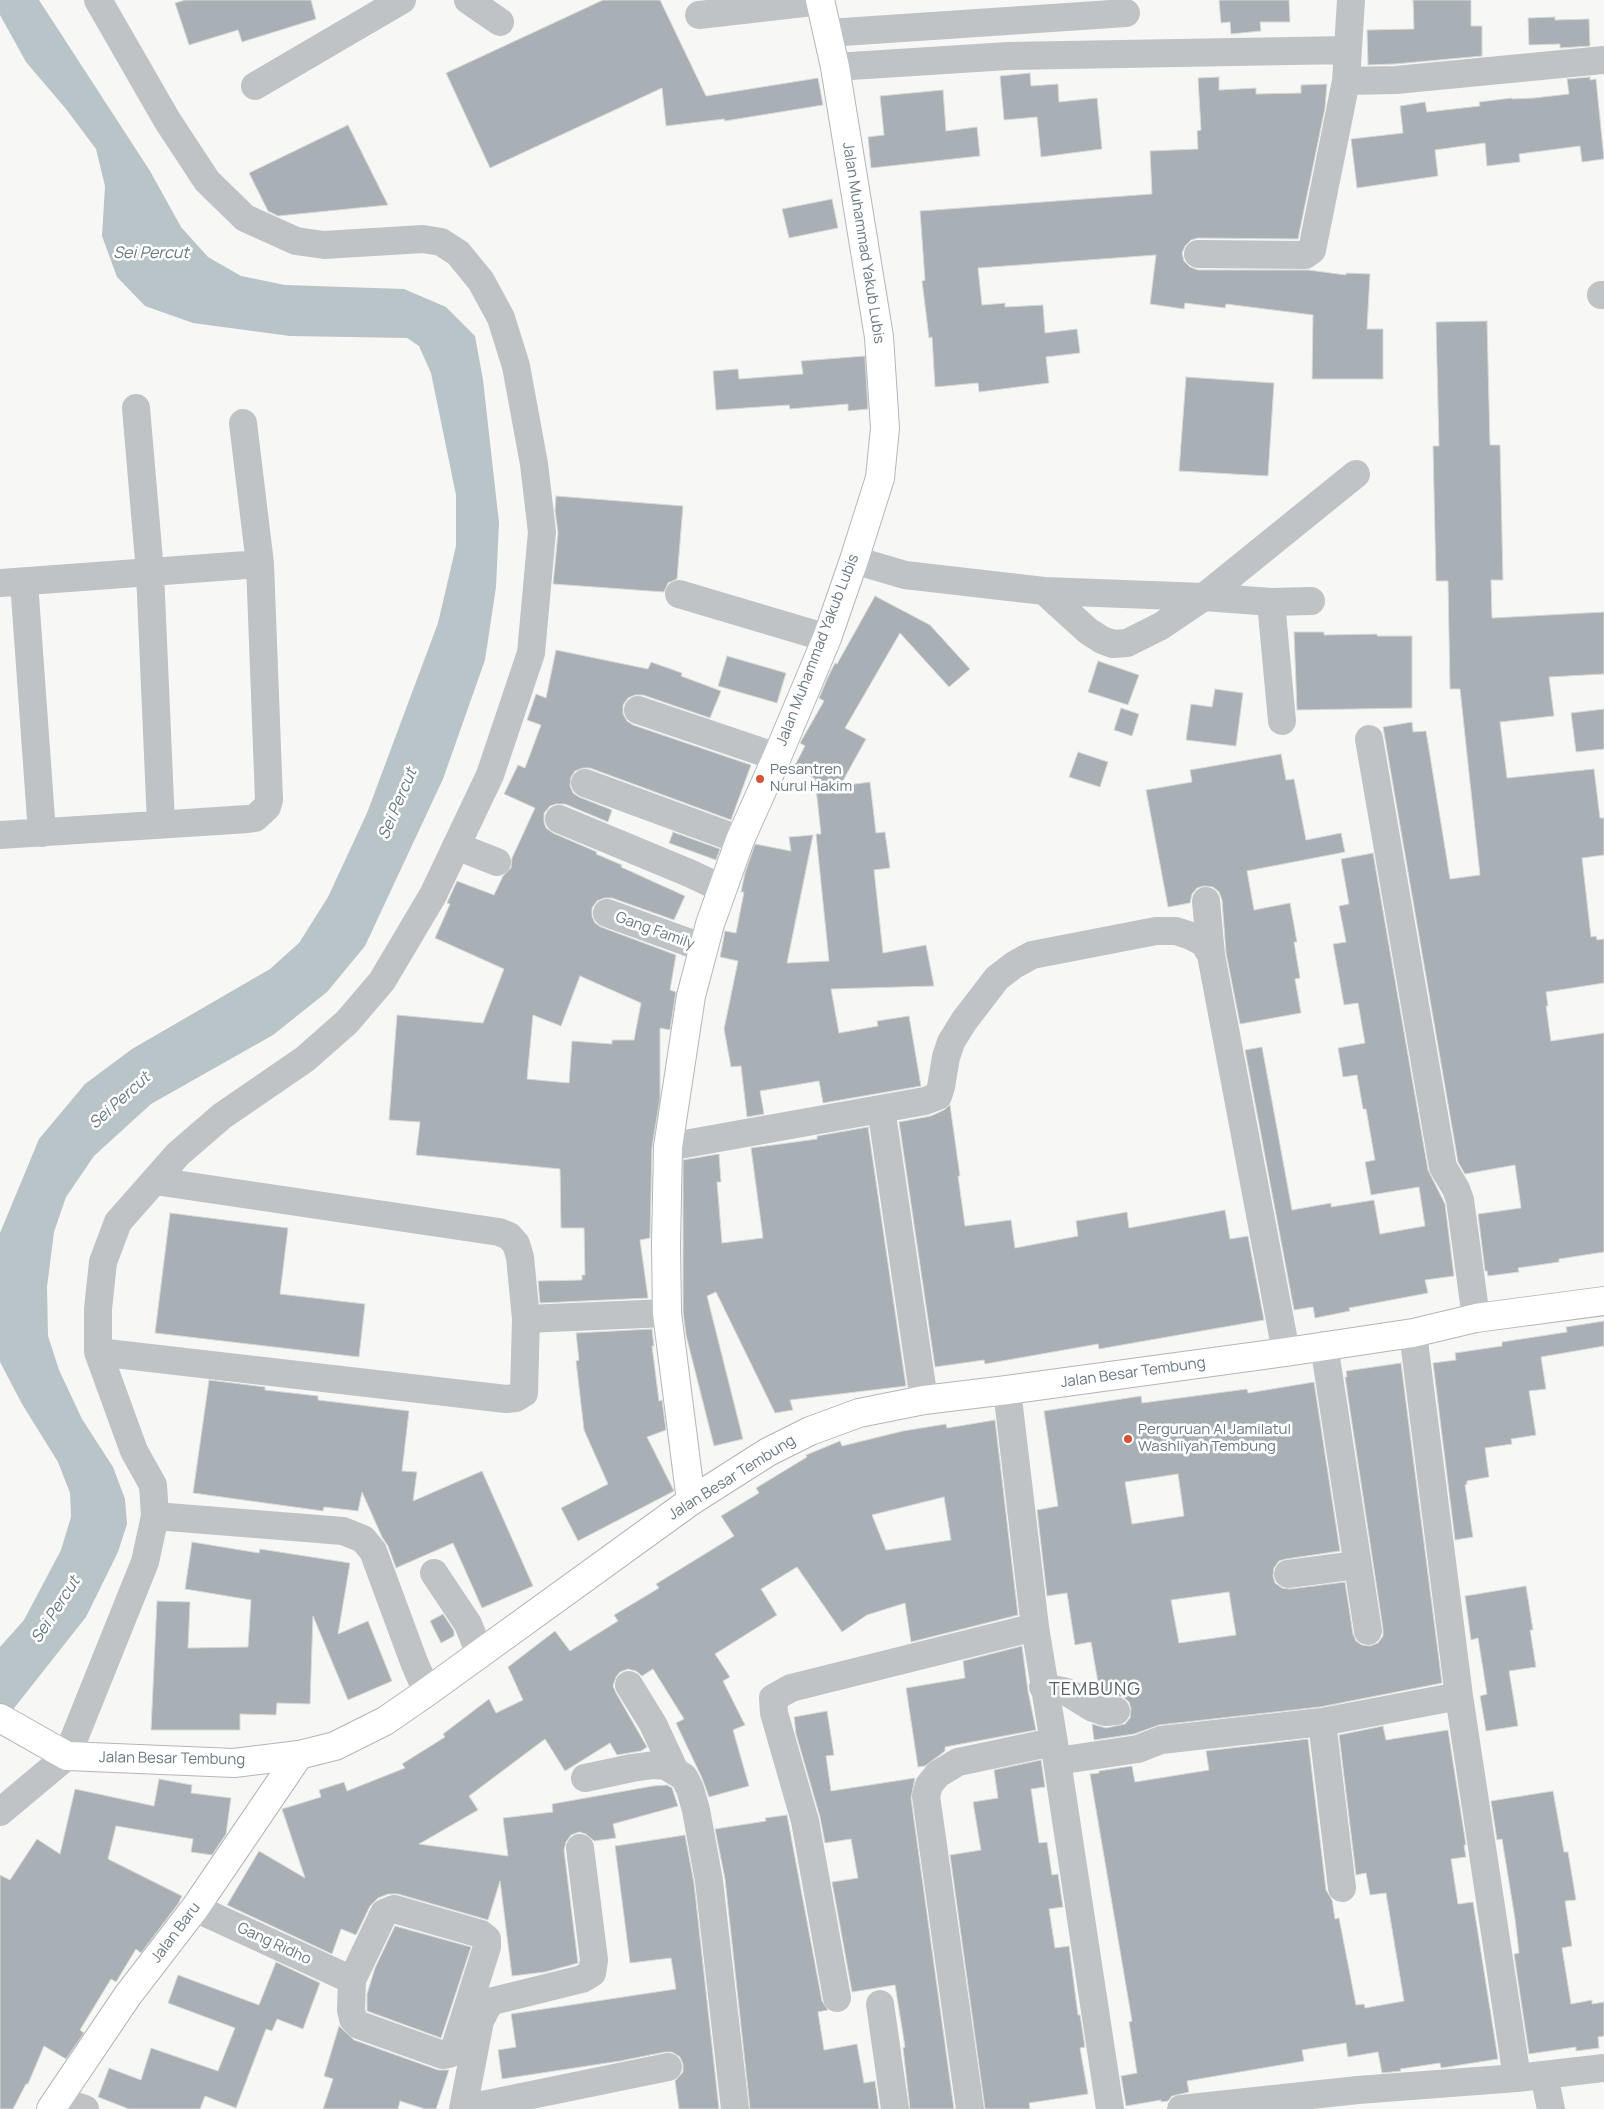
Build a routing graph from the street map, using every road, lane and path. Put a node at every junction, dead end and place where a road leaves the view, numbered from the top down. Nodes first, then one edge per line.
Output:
1 (98, 0) edge
2 (402, 0) edge
3 (468, 0) edge
4 (1351, 0) edge
5 (821, 1) edge
6 (1126, 13) dead end
7 (700, 15) dead end
8 (500, 22) dead end
9 (828, 33) junction
10 (1347, 50) junction
11 (1604, 60) edge
12 (835, 67) junction
13 (1346, 81) junction
14 (256, 86) dead end
15 (1198, 254) dead end
16 (136, 408) dead end
17 (243, 423) dead end
18 (1356, 474) dead end
19 (854, 560) junction
20 (260, 564) junction
21 (150, 572) junction
22 (12, 582) edge
23 (1044, 591) junction
24 (679, 594) dead end
25 (1204, 597) junction
26 (1311, 601) dead end
27 (1271, 602) junction
28 (827, 638) junction
29 (638, 710) dead end
30 (1282, 721) dead end
31 (1370, 739) dead end
32 (777, 757) junction
33 (585, 784) dead end
34 (559, 820) dead end
35 (161, 824) junction
36 (42, 833) junction
37 (0, 836) edge
38 (740, 840) junction
39 (456, 846) junction
40 (497, 862) dead end
41 (723, 889) junction
42 (1206, 901) dead end
43 (607, 913) dead end
44 (704, 948) junction
45 (1211, 955) junction
46 (869, 1111) junction
47 (668, 1147) junction
48 (154, 1181) junction
49 (1604, 1301) edge
50 (667, 1313) junction
51 (1476, 1318) junction
52 (526, 1319) junction
53 (1413, 1333) junction
54 (1324, 1345) junction
55 (98, 1352) junction
56 (1286, 1352) junction
57 (1007, 1390) junction
58 (924, 1400) junction
59 (691, 1501) junction
60 (154, 1516) junction
61 (1357, 1565) junction
62 (434, 1573) dead end
63 (1288, 1574) dead end
64 (1035, 1627) junction
65 (1368, 1632) dead end
66 (480, 1654) junction
67 (629, 1685) dead end
68 (1044, 1687) junction
69 (427, 1692) junction
70 (1459, 1696) junction
71 (1116, 1711) dead end
72 (0, 1718) edge
73 (1322, 1722) junction
74 (55, 1750) junction
75 (1055, 1752) junction
76 (299, 1755) junction
77 (674, 1769) junction
78 (585, 1778) dead end
79 (0, 1812) edge
80 (580, 1848) dead end
81 (1342, 1888) dead end
82 (195, 1908) junction
83 (352, 1980) junction
84 (837, 1998) dead end
85 (880, 2004) dead end
86 (668, 2067) dead end
87 (1604, 2068) edge
88 (1544, 2075) junction
89 (1517, 2078) junction
90 (1360, 2099) edge
91 (55, 2105) edge
92 (85, 2109) edge
93 (735, 2109) edge
94 (895, 2109) edge
95 (970, 2109) edge
96 (1110, 2109) edge
97 (1181, 2109) edge
98 (1551, 2109) edge

1 - 39 street
2 - 14 street
3 - 8 street
4 - 10 street
5 - 7 street
5 - 9 main road, Jalan Muhammad Yakub Lubis
6 - 9 street
9 - 12 main road, Jalan Muhammad Yakub Lubis
10 - 12 street
10 - 13 street
11 - 13 street
12 - 19 main road, Jalan Muhammad Yakub Lubis
13 - 15 street
16 - 21 street
17 - 20 street
18 - 25 street
19 - 23 street
19 - 28 main road, Jalan Muhammad Yakub Lubis
20 - 21 street
20 - 35 street
21 - 22 street
21 - 35 street
22 - 36 street
23 - 25 street
23 - 25 street
24 - 28 street
25 - 27 street
26 - 27 street
27 - 30 street
28 - 32 main road, Jalan Muhammad Yakub Lubis
29 - 32 street
31 - 51 street
32 - 38 main road, Jalan Muhammad Yakub Lubis
33 - 38 street
34 - 41 street
35 - 36 street
36 - 37 street
38 - 41 main road, Jalan Muhammad Yakub Lubis
39 - 40 street
39 - 48 street
41 - 44 main road, Jalan Muhammad Yakub Lubis
42 - 45 street
43 - 44 street, Gang Family
44 - 47 main road, Jalan Muhammad Yakub Lubis
45 - 46 street
45 - 56 street
46 - 47 street
46 - 58 street
47 - 50 main road, Jalan Muhammad Yakub Lubis
48 - 52 street
48 - 55 street
49 - 51 main road, Jalan Besar Tembung
50 - 52 street
50 - 59 main road, Jalan Muhammad Yakub Lubis
51 - 53 main road, Jalan Besar Tembung
52 - 55 street
53 - 54 main road, Jalan Besar Tembung
53 - 70 street
54 - 56 main road, Jalan Besar Tembung
54 - 61 street
55 - 60 street
56 - 57 main road, Jalan Besar Tembung
57 - 58 main road, Jalan Besar Tembung
57 - 64 street
58 - 59 main road, Jalan Besar Tembung
59 - 66 main road, Jalan Besar Tembung
60 - 69 street
60 - 74 street
61 - 63 street
61 - 65 street
62 - 66 street
64 - 68 street
64 - 84 street
66 - 69 main road, Jalan Besar Tembung
67 - 77 street
68 - 71 street
68 - 75 street
69 - 76 main road, Jalan Besar Tembung
70 - 73 street
70 - 89 street
72 - 74 main road
73 - 75 street
73 - 81 street
74 - 76 main road, Jalan Besar Tembung
74 - 79 street
75 - 95 street
75 - 96 street
76 - 82 main road, Jalan Baru
77 - 78 street
77 - 93 street
80 - 86 street
82 - 83 street, Gang Ridho
82 - 91 main road, Jalan Baru
83 - 83 street
85 - 94 street
87 - 88 street
88 - 89 street
88 - 98 street
89 - 90 street
90 - 97 street
91 - 92 street

